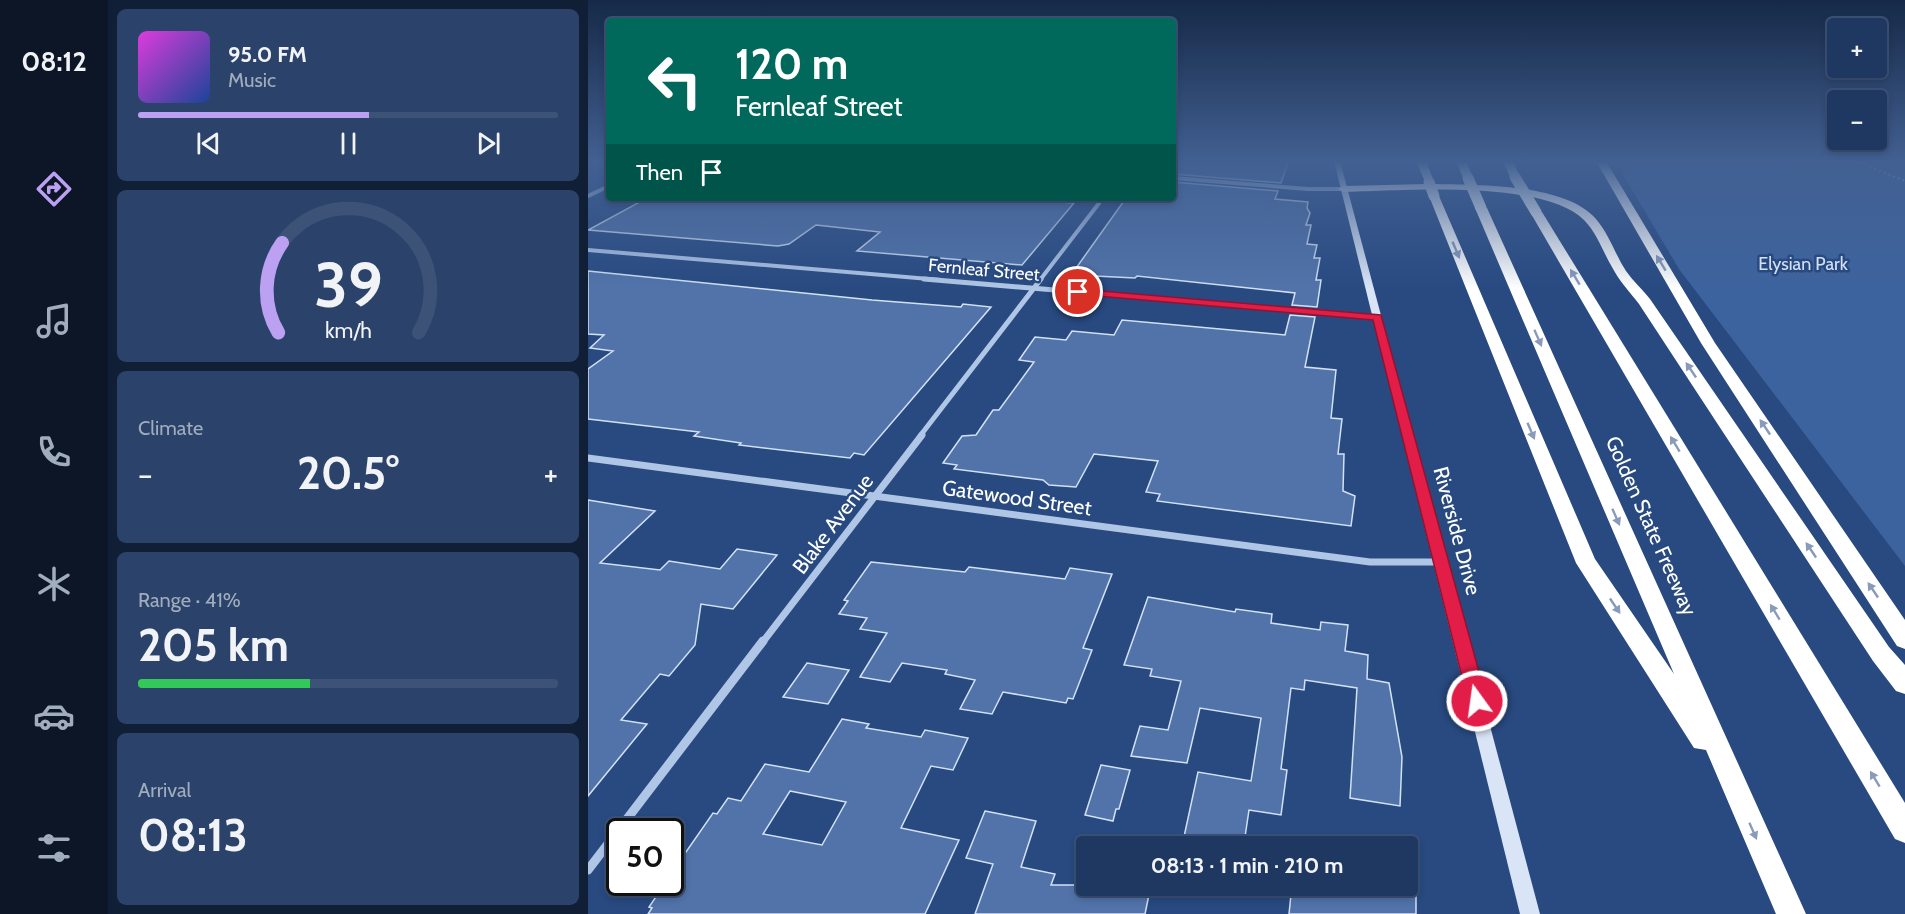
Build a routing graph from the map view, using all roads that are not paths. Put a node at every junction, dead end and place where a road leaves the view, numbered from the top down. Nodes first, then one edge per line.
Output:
1 (1099, 204) edge
2 (1347, 204) edge
3 (1437, 204) edge
4 (1479, 204) edge
5 (1531, 204) edge
6 (1564, 204) edge
7 (1626, 204) edge
8 (588, 250) edge
9 (1034, 288) junction
10 (1377, 317) junction
11 (588, 458) edge
12 (875, 496) junction
13 (1442, 562) junction
14 (1905, 639) edge
15 (1905, 683) edge
16 (1729, 778) junction
17 (1905, 830) edge
18 (588, 870) edge
19 (1530, 914) edge
20 (1791, 914) edge

1 - 9 street, Blake Avenue
2 - 10 main road, Riverside Drive
3 -> 16 highway
4 -> 16 highway, Golden State Freeway, bridge
17 -> 5 highway, bridge
15 -> 6 highway
14 -> 7 highway
8 - 9 street, Fernleaf Street
9 - 10 street, Fernleaf Street
9 - 12 street, Blake Avenue
10 - 13 main road, Riverside Drive
11 - 12 street, Gatewood Street
12 - 13 street, Gatewood Street
12 - 18 street, Blake Avenue
13 - 19 main road, Riverside Drive
16 -> 20 highway, Golden State Freeway

